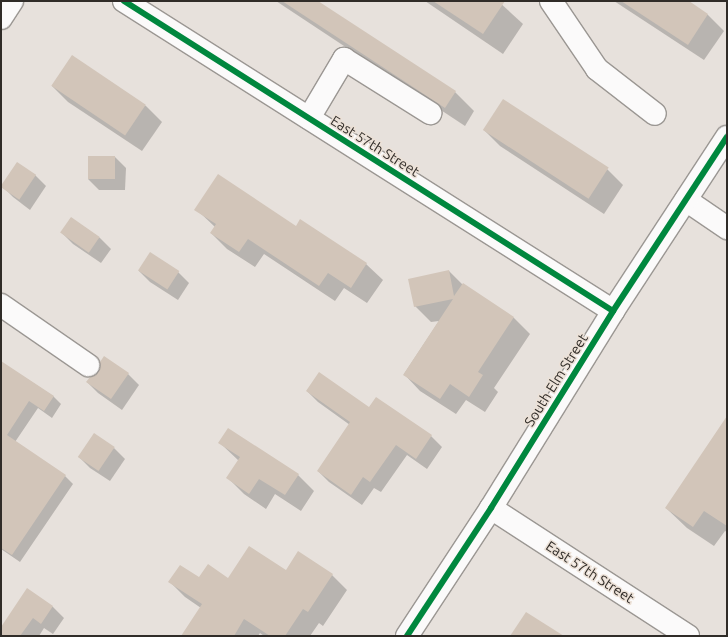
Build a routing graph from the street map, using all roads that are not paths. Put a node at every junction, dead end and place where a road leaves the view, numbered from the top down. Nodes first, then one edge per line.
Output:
1 (12, 1) edge
2 (124, 1) edge
3 (551, 1) edge
4 (1, 18) edge
5 (430, 113) dead end
6 (655, 114) dead end
7 (308, 118) junction
8 (727, 137) edge
9 (686, 200) junction
10 (727, 228) edge
11 (1, 305) edge
12 (613, 311) junction
13 (88, 365) dead end
14 (491, 508) junction
15 (407, 636) edge
16 (688, 636) edge

1 - 4 street
2 - 7 street, East 57th Street
3 - 6 street
5 - 7 street
7 - 12 street, East 57th Street
8 - 9 street, South Elm Street
9 - 10 street
9 - 12 street, South Elm Street
11 - 13 street
12 - 14 street, South Elm Street
14 - 15 street, South Elm Street
14 - 16 street, East 57th Street

